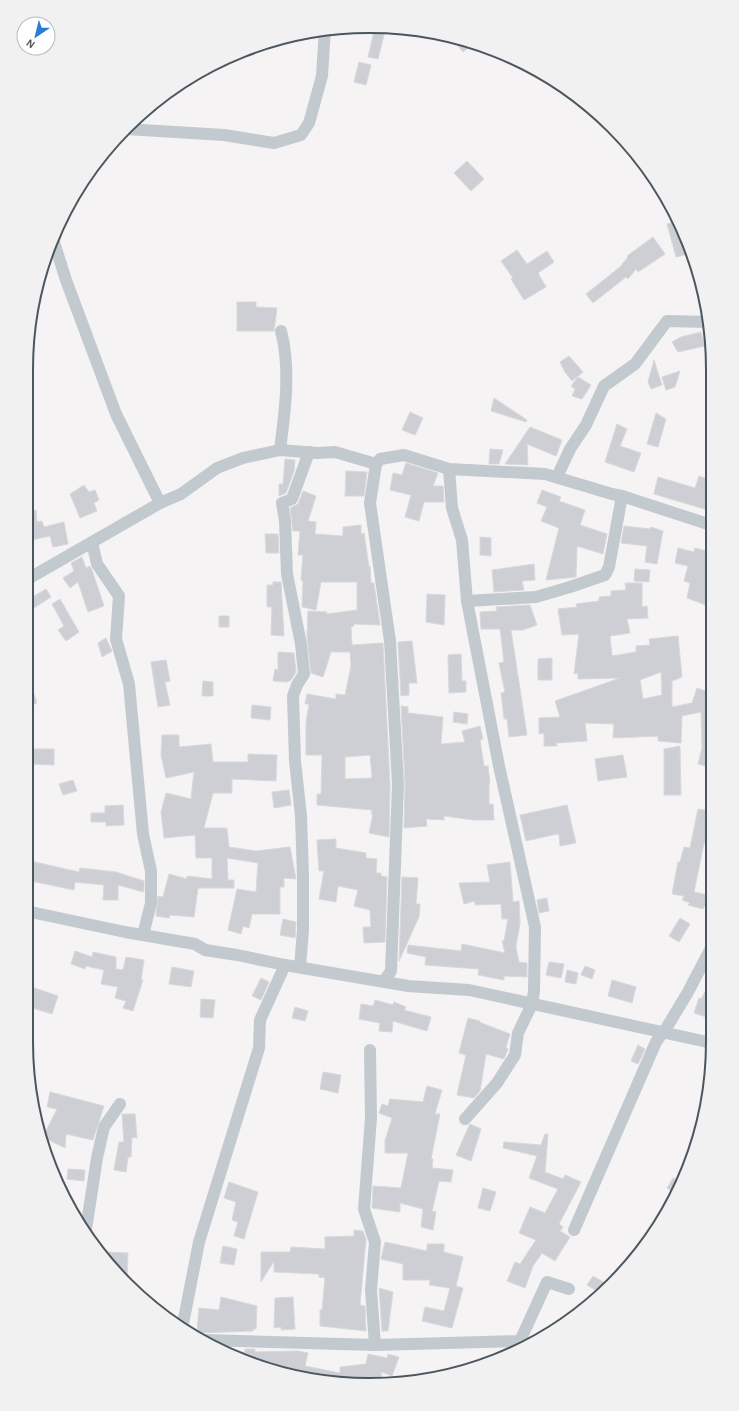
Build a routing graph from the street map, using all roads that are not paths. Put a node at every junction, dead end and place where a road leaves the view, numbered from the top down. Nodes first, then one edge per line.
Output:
1 (325, 36) edge
2 (135, 130) edge
3 (56, 248) edge
4 (702, 322) edge
5 (281, 331) dead end
6 (280, 450) junction
7 (309, 452) junction
8 (376, 464) junction
9 (449, 469) junction
10 (557, 477) junction
11 (622, 496) junction
12 (160, 503) junction
13 (706, 523) edge
14 (92, 542) junction
15 (33, 576) edge
16 (467, 601) junction
17 (33, 912) edge
18 (142, 935) junction
19 (706, 958) edge
20 (285, 965) junction
21 (300, 967) junction
22 (384, 981) junction
23 (532, 1004) junction
24 (663, 1032) junction
25 (706, 1042) edge
26 (370, 1050) dead end
27 (120, 1104) dead end
28 (465, 1119) dead end
29 (87, 1223) edge
30 (574, 1230) dead end
31 (569, 1289) dead end
32 (183, 1321) edge
33 (216, 1340) edge
34 (375, 1345) junction

1 - 2 street
3 - 12 street
4 - 10 street
5 - 6 street
6 - 7 street
6 - 12 street
7 - 8 street
7 - 21 street
8 - 9 street
8 - 22 street
9 - 10 street
9 - 16 street
10 - 11 street
11 - 13 street
11 - 16 street
12 - 14 street
14 - 15 street
14 - 18 street
16 - 23 street
17 - 18 street
18 - 20 street
19 - 24 street
20 - 21 street
20 - 32 street
21 - 22 street
22 - 23 street
23 - 24 street
23 - 28 street
24 - 25 street
24 - 30 street
26 - 34 street
27 - 29 street
31 - 34 street
33 - 34 street

